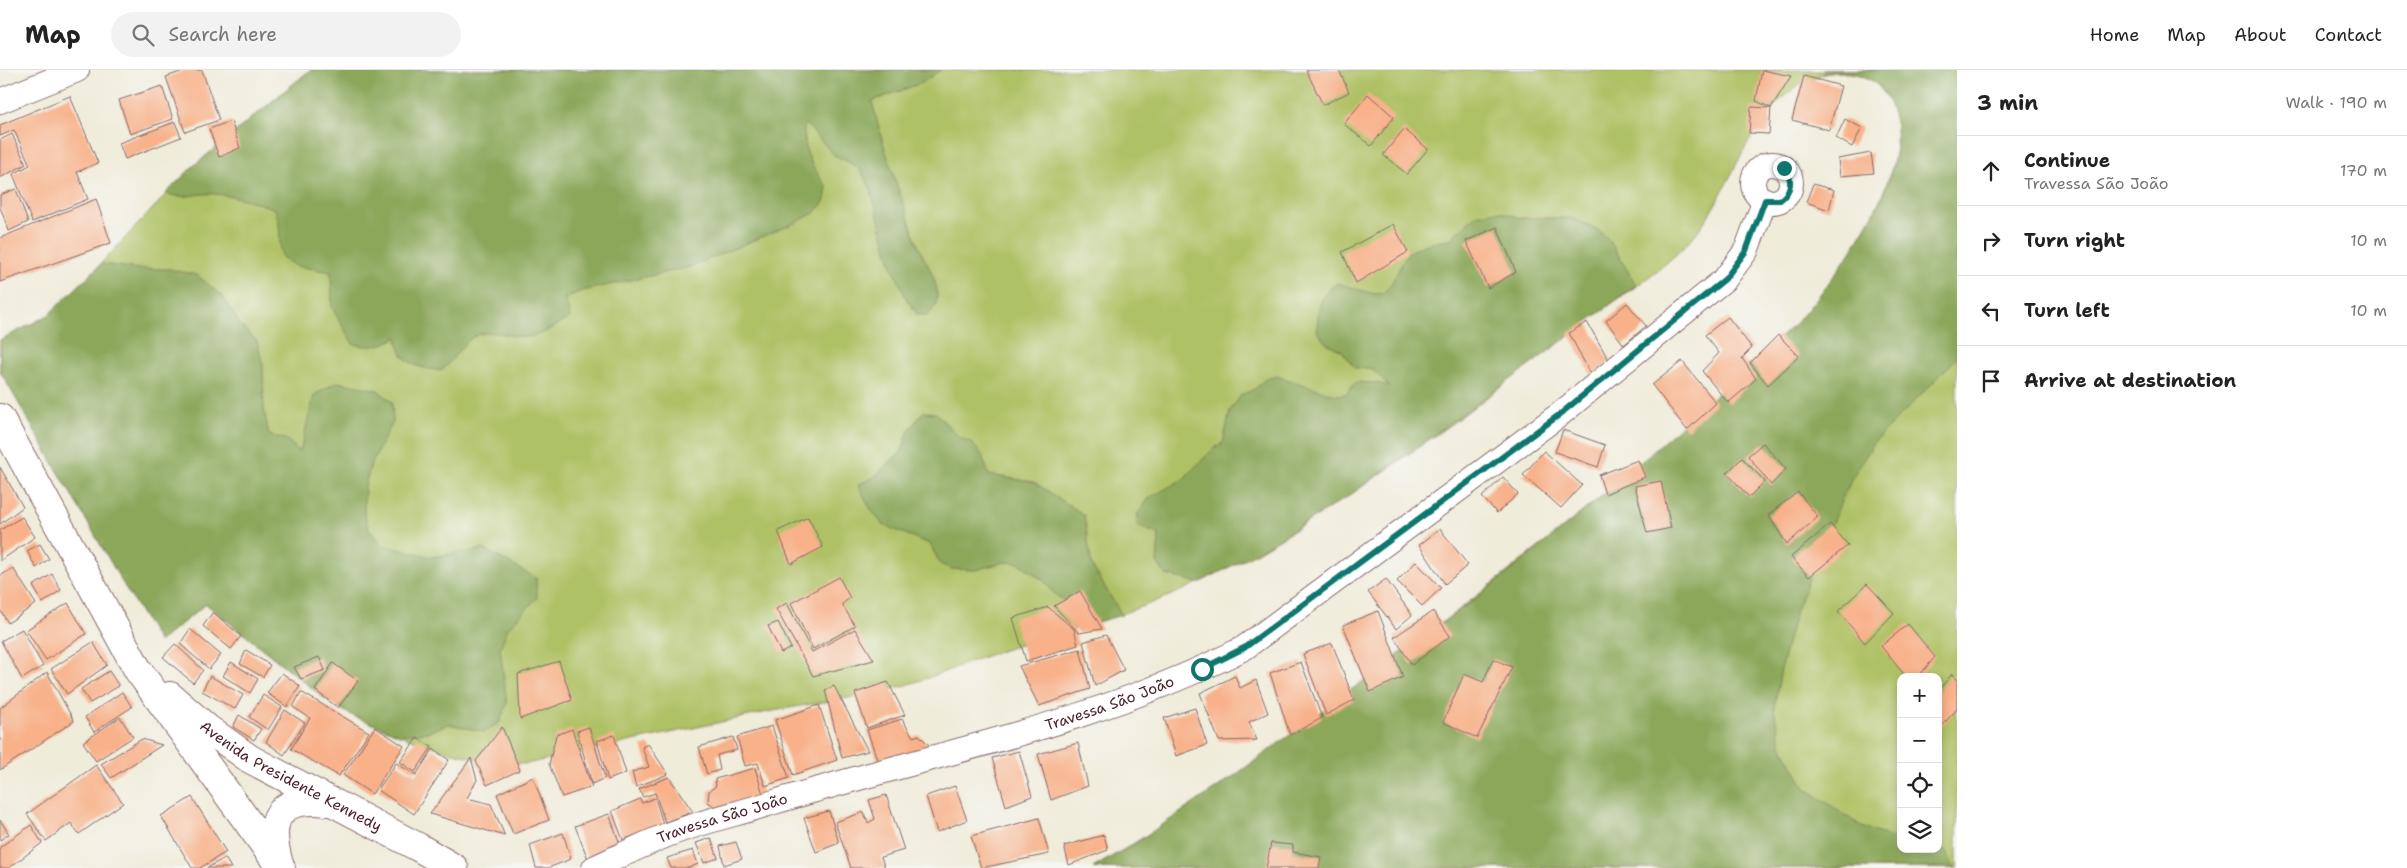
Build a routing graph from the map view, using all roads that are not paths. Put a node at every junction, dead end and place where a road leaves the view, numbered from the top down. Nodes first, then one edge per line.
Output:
1 (77, 70) edge
2 (0, 101) edge
3 (1765, 200) dead end
4 (0, 418) edge
5 (7, 448) edge
6 (138, 670) junction
7 (332, 803) junction
8 (280, 867) edge
9 (454, 868) edge
10 (594, 868) edge

1 - 2 street
3 - 10 street, Travessa São João
4 - 5 main road, Avenida Presidente Kennedy
5 - 6 main road, Avenida Presidente Kennedy
6 - 7 main road, Avenida Presidente Kennedy
6 - 8 main road, Avenida Presidente Kennedy
7 - 8 main road
7 - 9 main road, Avenida Presidente Kennedy

